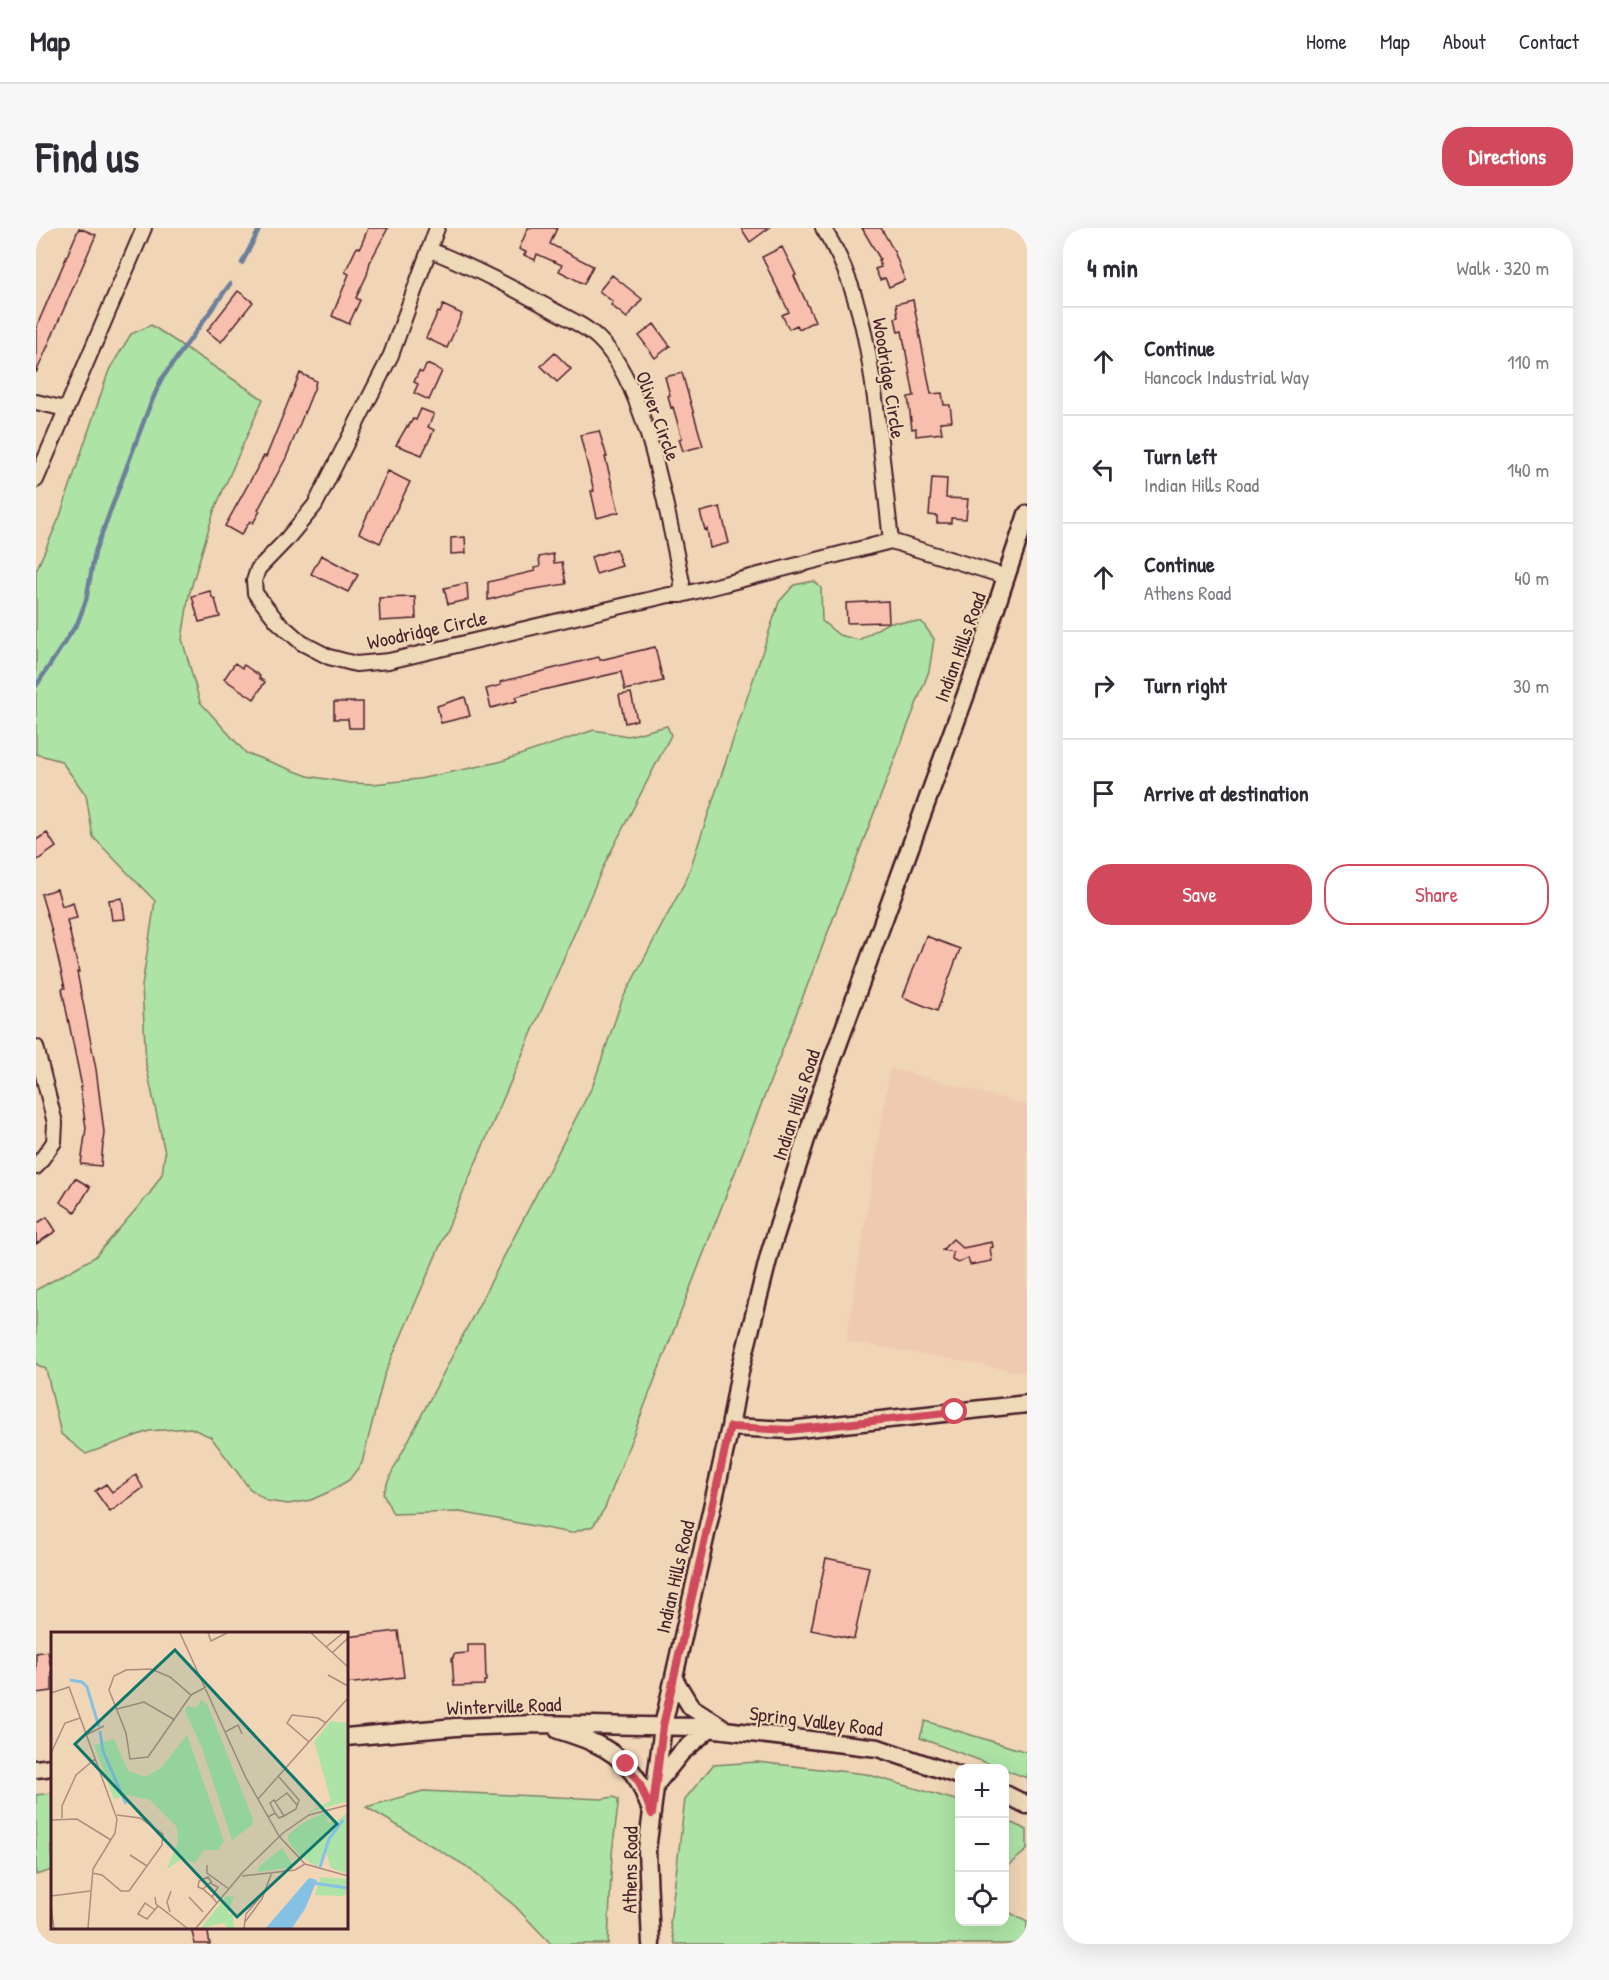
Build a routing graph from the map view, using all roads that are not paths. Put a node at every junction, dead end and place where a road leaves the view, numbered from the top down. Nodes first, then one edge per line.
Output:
1 (144, 228) edge
2 (437, 228) edge
3 (823, 228) edge
4 (430, 250) junction
5 (36, 402) edge
6 (65, 409) junction
7 (36, 480) edge
8 (1027, 514) edge
9 (891, 541) junction
10 (1007, 577) junction
11 (681, 595) junction
12 (36, 1047) edge
13 (36, 1167) edge
14 (1027, 1404) edge
15 (730, 1427) junction
16 (674, 1679) junction
17 (534, 1724) junction
18 (663, 1726) junction
19 (710, 1728) junction
20 (728, 1731) junction
21 (348, 1737) edge
22 (51, 1767) edge
23 (36, 1769) edge
24 (955, 1774) edge
25 (656, 1785) junction
26 (1009, 1796) edge
27 (1027, 1805) edge
28 (652, 1814) junction
29 (651, 1944) edge

1 - 6 street
2 - 4 street, Woodridge Circle
3 - 9 street, Woodridge Circle
4 - 11 street, Oliver Circle
4 - 11 street, Woodridge Circle
5 - 6 street
6 - 7 street
8 - 10 street, Indian Hills Road
9 - 10 street
9 - 11 street, Woodridge Circle
10 - 15 street, Indian Hills Road
12 - 13 street
14 - 15 street
15 - 16 street, Indian Hills Road
16 - 18 street, Indian Hills Road
16 - 20 street
17 - 18 street, Winterville Road
17 - 21 street, Winterville Road
17 - 28 street
18 - 19 street, Spring Valley Road
18 - 25 street, Athens Road
19 - 20 street, Spring Valley Road
19 - 25 street
20 - 24 street, Spring Valley Road
22 - 23 street
25 - 28 street, Athens Road
26 - 27 street
28 - 29 street, Athens Road

